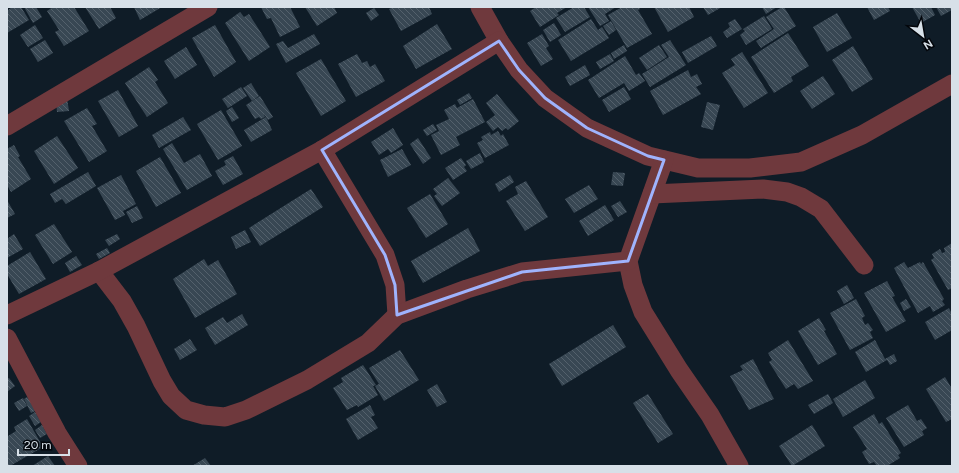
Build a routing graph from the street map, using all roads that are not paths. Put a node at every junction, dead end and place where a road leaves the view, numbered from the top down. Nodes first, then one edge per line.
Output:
1 (208, 7) edge
2 (480, 7) edge
3 (499, 41) junction
4 (952, 84) edge
5 (7, 126) edge
6 (322, 150) junction
7 (664, 160) junction
8 (652, 194) junction
9 (628, 261) junction
10 (864, 265) dead end
11 (100, 271) junction
12 (7, 315) edge
13 (397, 315) junction
14 (7, 338) edge
15 (78, 466) edge
16 (739, 466) edge

1 - 5 street
2 - 3 street
3 - 6 street
3 - 7 street
4 - 7 street
6 - 11 street
6 - 13 street
7 - 8 street
8 - 9 street
8 - 10 street
9 - 13 street
9 - 16 street
11 - 12 street
11 - 13 street
14 - 15 street

